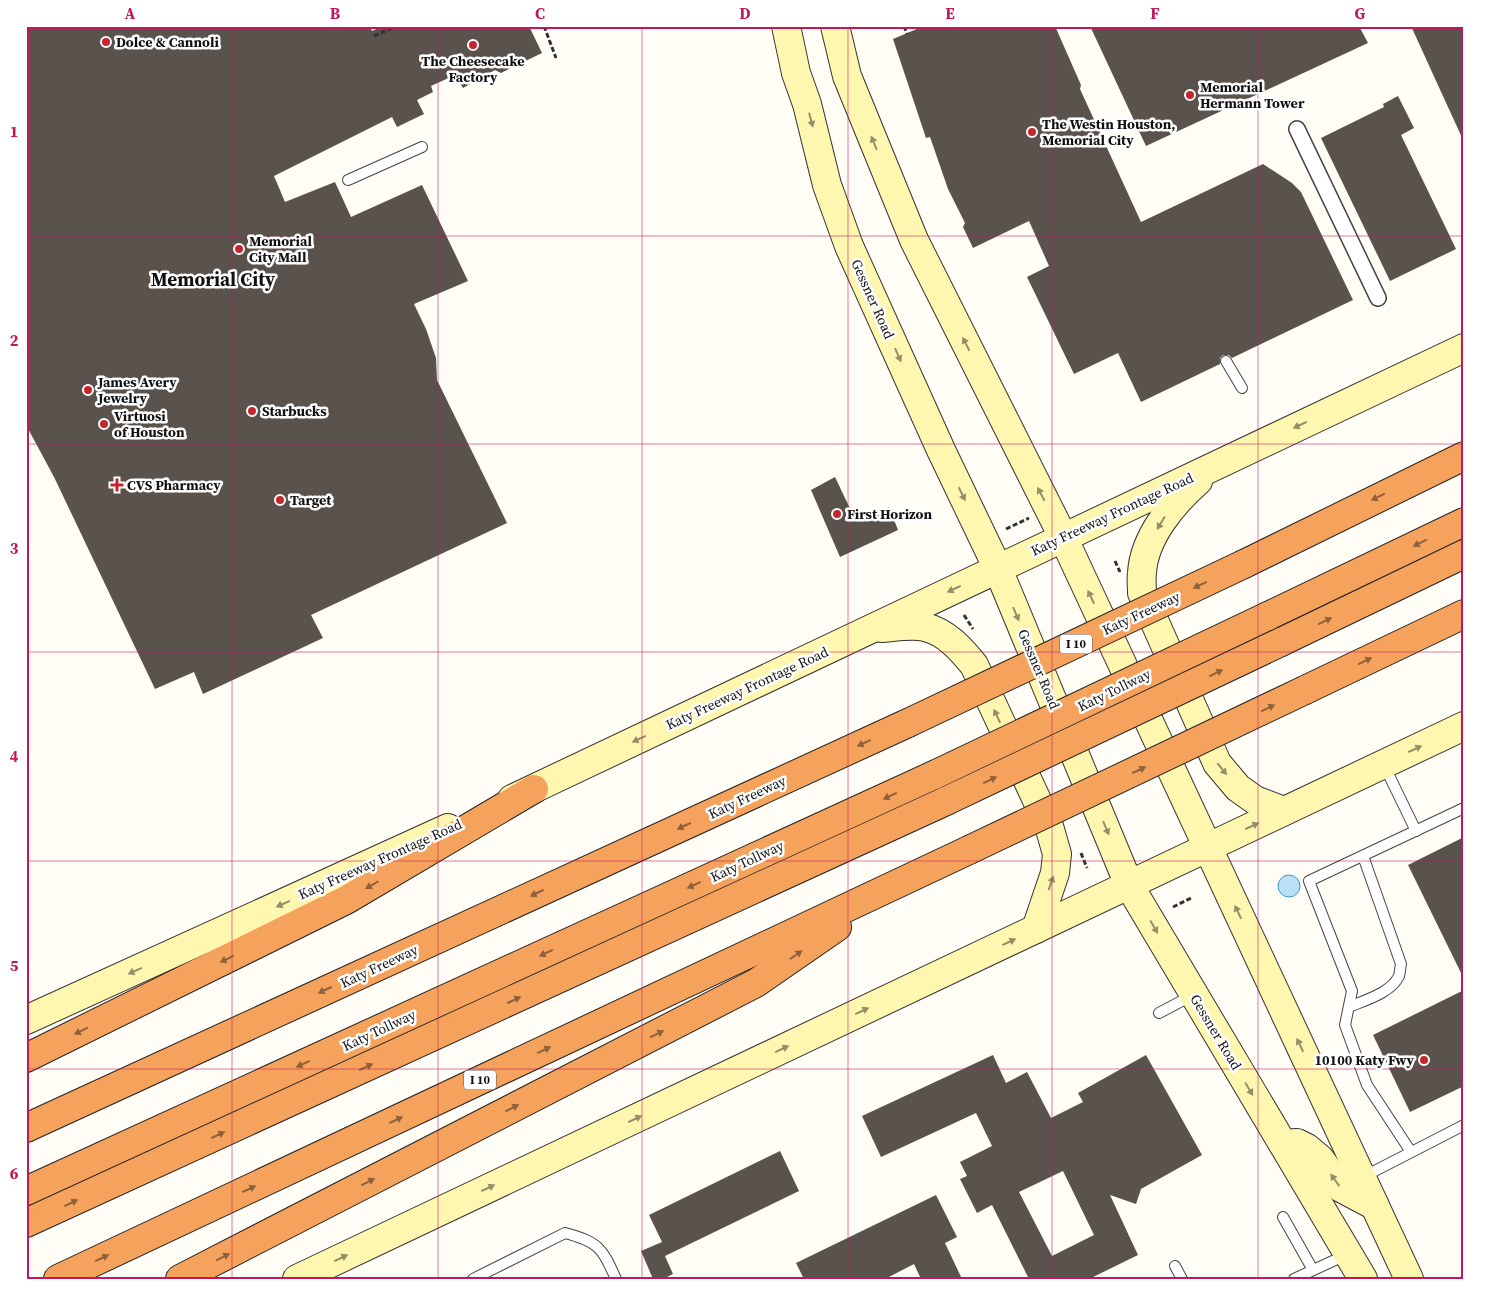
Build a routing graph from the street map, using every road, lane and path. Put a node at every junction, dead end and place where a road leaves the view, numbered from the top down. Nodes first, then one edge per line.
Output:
1 (396, 26) edge
2 (544, 26) edge
3 (786, 26) edge
4 (835, 26) edge
5 (904, 26) edge
6 (907, 34) dead end
7 (374, 36) dead end
8 (556, 58) dead end
9 (1297, 129) dead end
10 (422, 147) dead end
11 (348, 180) dead end
12 (1378, 298) dead end
13 (1464, 348) edge
14 (1226, 361) dead end
15 (1242, 388) dead end
16 (1464, 450) edge
17 (1464, 456) edge
18 (1218, 463) junction
19 (1422, 476) junction
20 (1030, 518) dead end
21 (1464, 522) edge
22 (1006, 529) dead end
23 (1063, 537) junction
24 (1464, 554) edge
25 (998, 569) junction
26 (1464, 614) edge
27 (873, 628) junction
28 (1464, 726) edge
29 (1384, 764) junction
30 (534, 789) junction
31 (1464, 808) edge
32 (1284, 811) junction
33 (1416, 831) junction
34 (1208, 847) junction
35 (1363, 856) junction
36 (901, 882) junction
37 (1129, 885) junction
38 (1191, 898) dead end
39 (1173, 907) dead end
40 (1036, 929) junction
41 (1194, 995) junction
42 (1349, 1006) junction
43 (1159, 1013) dead end
44 (26, 1020) edge
45 (26, 1058) edge
46 (65, 1110) junction
47 (26, 1123) edge
48 (1464, 1125) edge
49 (26, 1128) edge
50 (1282, 1144) junction
51 (1411, 1152) junction
52 (1362, 1177) junction
53 (26, 1191) edge
54 (1375, 1206) junction
55 (1283, 1217) dead end
56 (26, 1223) edge
57 (1349, 1254) junction
58 (1176, 1266) dead end
59 (1313, 1270) junction
60 (58, 1279) edge
61 (180, 1279) edge
62 (297, 1279) edge
63 (473, 1279) edge
64 (616, 1279) edge
65 (1182, 1279) edge
66 (1294, 1279) edge
67 (1363, 1279) edge
68 (1409, 1279) edge

1 - 7 path
2 - 8 path
3 -> 25 main road, Gessner Road
23 -> 4 main road
5 - 6 path
9 - 12 street
10 - 11 lane
13 -> 18 main road, Katy Freeway Frontage Road
14 - 15 lane
16 - 19 highway
17 - 19 highway, Katy Freeway / I 10
18 - 23 main road, Katy Freeway Frontage Road
18 -> 32 main road
19 -> 46 highway, Katy Freeway / I 10, bridge
20 - 22 path
21 -> 53 highway, Katy Tollway, bridge
23 - 25 main road, Katy Freeway Frontage Road
34 -> 23 main road
56 -> 24 highway, Katy Tollway, bridge
25 -> 27 main road, Katy Freeway Frontage Road
25 -> 37 main road, Gessner Road
36 -> 26 highway, I 10, bridge
27 -> 30 main road, Katy Freeway Frontage Road
40 -> 27 main road
29 -> 28 main road
29 - 32 main road
29 - 33 lane
30 -> 44 main road, Katy Freeway Frontage Road
30 -> 45 highway
31 - 33 lane
34 -> 32 main road
33 - 35 lane
34 - 37 main road
52 -> 34 main road
35 - 42 lane
35 - 42 lane
60 -> 36 highway, I 10
61 -> 36 highway
37 - 40 main road
37 -> 41 main road, Gessner Road
38 - 39 path
62 -> 40 main road
41 - 43 lane
41 -> 50 main road, Gessner Road
42 - 51 lane
46 - 47 highway
46 - 49 highway, Katy Freeway / I 10
48 - 51 lane
54 -> 50 main road
50 - 57 main road, Gessner Road
51 - 52 lane
52 - 54 main road
54 - 68 main road
55 - 59 lane
57 - 59 lane
57 - 67 main road, Gessner Road
58 - 65 lane
59 - 66 lane
63 - 64 lane

